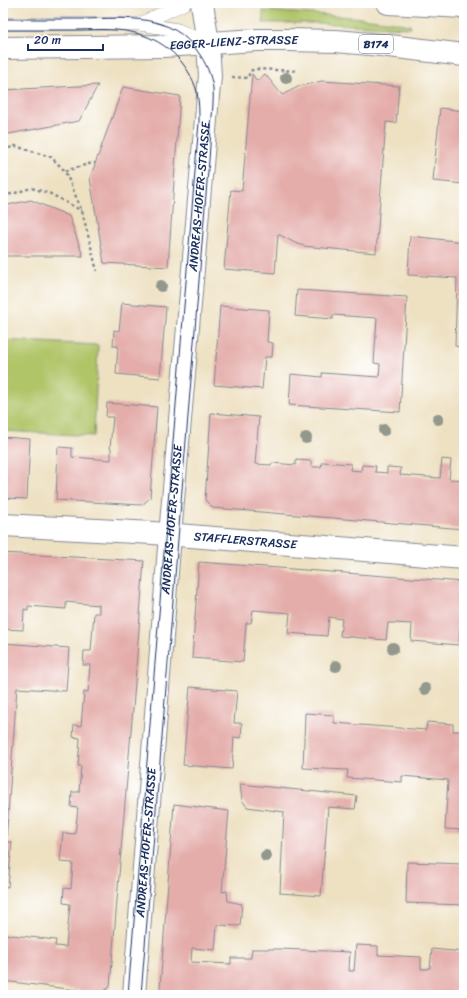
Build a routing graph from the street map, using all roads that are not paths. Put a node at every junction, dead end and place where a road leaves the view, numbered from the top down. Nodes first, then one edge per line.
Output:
1 (185, 3) edge
2 (202, 3) edge
3 (388, 3) edge
4 (464, 7) edge
5 (3, 24) edge
6 (140, 24) junction
7 (208, 44) junction
8 (3, 48) edge
9 (464, 55) edge
10 (3, 525) edge
11 (170, 535) junction
12 (464, 558) edge
13 (134, 995) edge

1 - 6 lane
2 - 7 street, ANDREAS-HOFER-STRASSE
3 - 4 street
5 - 6 lane
6 - 7 lane
7 - 8 street, EGGER-LIENZ-STRASSE / B174
7 - 9 street, EGGER-LIENZ-STRASSE / B174
7 - 11 street, ANDREAS-HOFER-STRASSE
10 - 11 street, STAFFLERSTRASSE
11 - 12 street, STAFFLERSTRASSE
11 - 13 street, ANDREAS-HOFER-STRASSE

